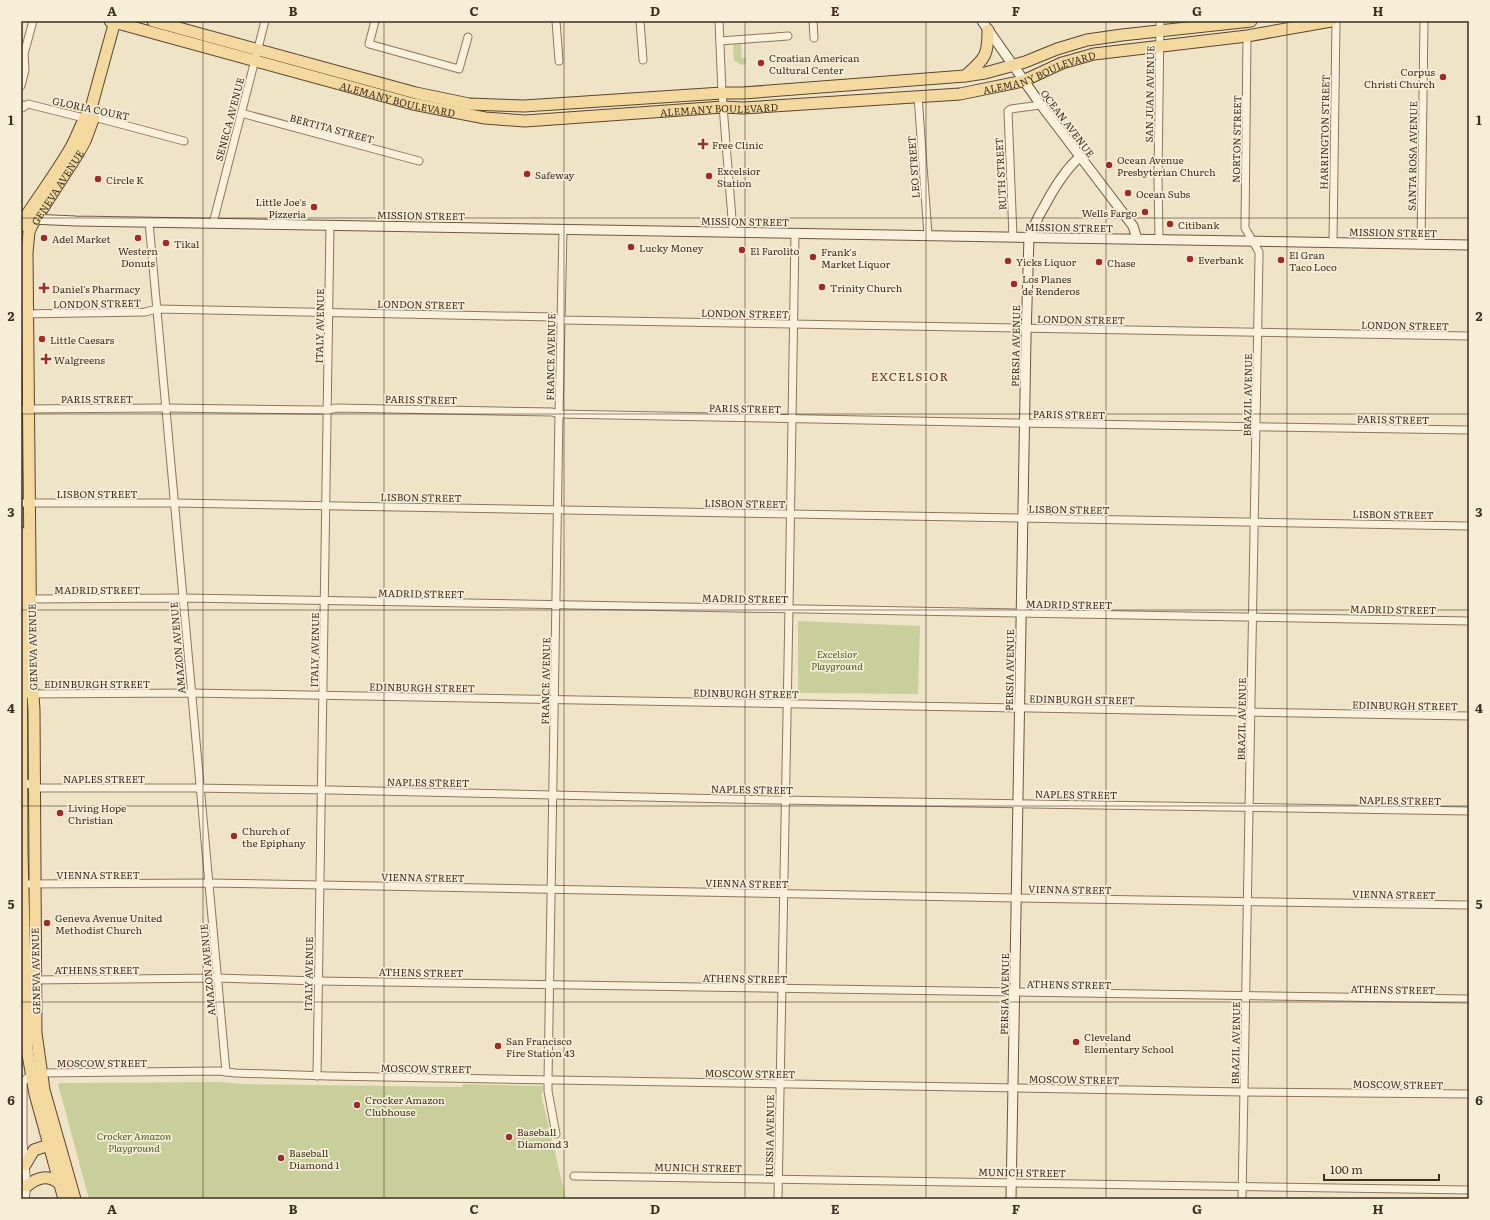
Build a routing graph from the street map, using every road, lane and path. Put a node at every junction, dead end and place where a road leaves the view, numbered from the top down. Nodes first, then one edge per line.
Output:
1 (33, 21) edge
2 (113, 21) edge
3 (153, 21) edge
4 (265, 21) edge
5 (375, 21) edge
6 (556, 21) edge
7 (640, 21) edge
8 (719, 21) edge
9 (813, 21) edge
10 (1251, 21) edge
11 (1331, 21) edge
12 (1336, 21) edge
13 (1424, 21) edge
14 (985, 25) edge
15 (1160, 26) edge
16 (788, 36) dead end
17 (1247, 36) junction
18 (468, 37) dead end
19 (814, 38) dead end
20 (720, 41) junction
21 (1160, 46) junction
22 (256, 55) junction
23 (643, 60) dead end
24 (559, 61) dead end
25 (1013, 66) junction
26 (965, 76) junction
27 (1023, 81) junction
28 (21, 86) edge
29 (722, 93) junction
30 (918, 96) junction
31 (21, 104) edge
32 (1041, 105) junction
33 (723, 107) junction
34 (241, 113) junction
35 (90, 114) junction
36 (184, 141) dead end
37 (1080, 157) junction
38 (419, 162) dead end
39 (25, 221) edge
40 (150, 222) junction
41 (213, 223) junction
42 (330, 225) junction
43 (563, 229) junction
44 (733, 231) junction
45 (795, 233) junction
46 (928, 235) junction
47 (1013, 237) junction
48 (1029, 237) junction
49 (1137, 239) junction
50 (1159, 239) junction
51 (1252, 240) junction
52 (1333, 242) junction
53 (1421, 244) junction
54 (1469, 244) edge
55 (157, 309) junction
56 (329, 312) junction
57 (24, 314) edge
58 (560, 320) junction
59 (794, 324) junction
60 (1026, 328) junction
61 (1257, 332) junction
62 (1469, 336) edge
63 (166, 408) junction
64 (25, 409) edge
65 (328, 410) junction
66 (559, 414) junction
67 (792, 419) junction
68 (1024, 424) junction
69 (1256, 427) junction
70 (1469, 430) edge
71 (25, 503) edge
72 (174, 503) junction
73 (326, 506) junction
74 (558, 510) junction
75 (790, 514) junction
76 (1023, 518) junction
77 (1254, 522) junction
78 (1469, 526) edge
79 (21, 533) edge
80 (183, 598) junction
81 (24, 599) edge
82 (325, 601) junction
83 (556, 605) junction
84 (790, 608) junction
85 (1021, 613) junction
86 (1253, 616) junction
87 (1469, 621) edge
88 (192, 693) junction
89 (22, 694) edge
90 (33, 694) junction
91 (323, 695) junction
92 (554, 700) junction
93 (787, 704) junction
94 (1020, 708) junction
95 (1252, 712) junction
96 (1469, 716) edge
97 (22, 780) edge
98 (35, 788) junction
99 (200, 788) junction
100 (321, 790) junction
101 (553, 794) junction
102 (22, 797) edge
103 (785, 800) junction
104 (1018, 803) junction
105 (1249, 807) junction
106 (1469, 811) edge
107 (209, 883) junction
108 (29, 884) junction
109 (319, 885) junction
110 (551, 890) junction
111 (784, 893) junction
112 (1016, 898) junction
113 (1247, 902) junction
114 (1469, 905) edge
115 (218, 978) junction
116 (27, 981) edge
117 (318, 981) junction
118 (549, 984) junction
119 (782, 988) junction
120 (1015, 993) junction
121 (1246, 997) junction
122 (1469, 999) edge
123 (226, 1072) junction
124 (36, 1074) junction
125 (317, 1076) junction
126 (548, 1080) junction
127 (780, 1084) junction
128 (1013, 1088) junction
129 (1244, 1092) junction
130 (1469, 1094) edge
131 (556, 1134) dead end
132 (49, 1145) junction
133 (23, 1165) edge
134 (574, 1176) dead end
135 (779, 1178) junction
136 (1011, 1182) junction
137 (60, 1184) junction
138 (27, 1186) junction
139 (1242, 1186) junction
140 (1469, 1190) edge
141 (25, 1199) edge
142 (64, 1199) edge
143 (75, 1199) edge
144 (778, 1199) edge
145 (1011, 1199) edge
146 (1242, 1199) edge

1 - 28 street
2 - 22 main road, ALEMANY BOULEVARD
2 - 35 main road, GENEVA AVENUE
3 - 22 main road, ALEMANY BOULEVARD
4 - 22 street, SENECA AVENUE
5 - 18 street
6 - 24 street
7 - 23 street
8 - 20 street
9 - 19 street
10 - 15 main road, ALEMANY BOULEVARD
11 - 17 main road, ALEMANY BOULEVARD
12 - 52 street, HARRINGTON STREET
13 - 53 street, SANTA ROSA AVENUE
14 - 25 main road, OCEAN AVENUE
14 - 26 main road
15 - 21 street, SAN JUAN AVENUE
15 - 25 main road, ALEMANY BOULEVARD
16 - 20 street
17 - 21 main road, ALEMANY BOULEVARD
17 - 51 street, NORTON STREET
20 - 29 street
21 - 27 main road, ALEMANY BOULEVARD
21 - 50 street, SAN JUAN AVENUE
22 - 29 main road, ALEMANY BOULEVARD
22 - 33 main road, ALEMANY BOULEVARD
22 - 34 street, SENECA AVENUE
25 - 26 main road, ALEMANY BOULEVARD
25 - 27 main road, OCEAN AVENUE
26 - 29 main road, ALEMANY BOULEVARD
27 - 30 main road, ALEMANY BOULEVARD
27 - 32 main road, OCEAN AVENUE
29 - 33 street
30 - 33 main road, ALEMANY BOULEVARD
30 - 46 street, LEO STREET
31 - 35 street, GLORIA COURT
32 - 37 main road, OCEAN AVENUE
32 - 47 street, RUTH STREET
33 - 44 street
34 - 38 street, BERTITA STREET
34 - 41 street, SENECA AVENUE
35 - 36 street, GLORIA COURT
35 - 39 main road, GENEVA AVENUE
37 - 48 main road, PERSIA AVENUE
37 - 49 main road, OCEAN AVENUE
39 - 40 main road, MISSION STREET
39 - 57 main road, GENEVA AVENUE
40 - 41 main road, MISSION STREET
40 - 55 street, AMAZON AVENUE
41 - 42 main road, MISSION STREET
42 - 43 main road, MISSION STREET
42 - 56 street, ITALY AVENUE
43 - 44 main road, MISSION STREET
43 - 58 street, FRANCE AVENUE
44 - 45 main road, MISSION STREET
45 - 46 main road, MISSION STREET
45 - 59 street, RUSSIA AVENUE
46 - 47 main road, MISSION STREET
47 - 48 main road, MISSION STREET
48 - 49 main road, MISSION STREET
48 - 60 main road, PERSIA AVENUE
49 - 50 main road, MISSION STREET
50 - 51 main road, MISSION STREET
51 - 52 main road, MISSION STREET
51 - 61 street, BRAZIL AVENUE
52 - 53 main road, MISSION STREET
53 - 54 main road, MISSION STREET
55 - 56 street, LONDON STREET
55 - 57 street, LONDON STREET
55 - 63 street, AMAZON AVENUE
56 - 58 street, LONDON STREET
56 - 65 street, ITALY AVENUE
57 - 64 main road, GENEVA AVENUE
58 - 59 street, LONDON STREET
58 - 66 street, FRANCE AVENUE
59 - 60 street, LONDON STREET
59 - 67 street, RUSSIA AVENUE
60 - 61 street, LONDON STREET
60 - 68 main road, PERSIA AVENUE
61 - 62 street, LONDON STREET
61 - 69 street, BRAZIL AVENUE
63 - 64 street, PARIS STREET
63 - 65 street, PARIS STREET
63 - 72 street, AMAZON AVENUE
64 - 71 main road, GENEVA AVENUE
65 - 66 street, PARIS STREET
65 - 73 street, ITALY AVENUE
66 - 67 street, PARIS STREET
66 - 74 street, FRANCE AVENUE
67 - 68 street, PARIS STREET
67 - 75 street, RUSSIA AVENUE
68 - 69 street, PARIS STREET
68 - 76 main road, PERSIA AVENUE
69 - 70 street, PARIS STREET
69 - 77 street, BRAZIL AVENUE
71 - 72 street, LISBON STREET
71 - 81 main road, GENEVA AVENUE
72 - 73 street, LISBON STREET
72 - 80 street, AMAZON AVENUE
73 - 74 street, LISBON STREET
73 - 82 street, ITALY AVENUE
74 - 75 street, LISBON STREET
74 - 83 street, FRANCE AVENUE
75 - 76 street, LISBON STREET
75 - 84 street, RUSSIA AVENUE
76 - 77 street, LISBON STREET
76 - 85 main road, PERSIA AVENUE
77 - 78 street, LISBON STREET
77 - 86 street, BRAZIL AVENUE
79 - 81 main road, GENEVA AVENUE
80 - 81 street, MADRID STREET
80 - 82 street, MADRID STREET
80 - 88 street, AMAZON AVENUE
81 - 89 main road, GENEVA AVENUE
81 - 90 main road, GENEVA AVENUE
82 - 83 street, MADRID STREET
82 - 91 street, ITALY AVENUE
83 - 84 street, MADRID STREET
83 - 92 street, FRANCE AVENUE
84 - 85 street, MADRID STREET
84 - 93 street, RUSSIA AVENUE
85 - 86 street, MADRID STREET
85 - 94 main road, PERSIA AVENUE
86 - 87 street, MADRID STREET
86 - 95 street, BRAZIL AVENUE
88 - 90 street, EDINBURGH STREET
88 - 91 street, EDINBURGH STREET
88 - 99 street, AMAZON AVENUE
89 - 90 street, EDINBURGH STREET
89 - 97 main road, GENEVA AVENUE
90 - 98 main road, GENEVA AVENUE
91 - 92 street, EDINBURGH STREET
91 - 100 street, ITALY AVENUE
92 - 93 street, EDINBURGH STREET
92 - 101 street, FRANCE AVENUE
93 - 94 street, EDINBURGH STREET
93 - 103 street, RUSSIA AVENUE
94 - 95 street, EDINBURGH STREET
94 - 104 main road, PERSIA AVENUE
95 - 96 street, EDINBURGH STREET
95 - 105 street, BRAZIL AVENUE
97 - 98 street
97 - 102 main road, GENEVA AVENUE
98 - 99 street, NAPLES STREET
98 - 102 street
98 - 108 main road, GENEVA AVENUE
99 - 100 street, NAPLES STREET
99 - 107 street, AMAZON AVENUE
100 - 101 street, NAPLES STREET
100 - 109 street, ITALY AVENUE
101 - 103 street, NAPLES STREET
101 - 110 street, FRANCE AVENUE
102 - 108 main road, GENEVA AVENUE
103 - 104 street, NAPLES STREET
103 - 111 street, RUSSIA AVENUE
104 - 105 street, NAPLES STREET
104 - 112 main road, PERSIA AVENUE
105 - 106 street, NAPLES STREET
105 - 113 street, BRAZIL AVENUE
107 - 108 street, VIENNA STREET
107 - 109 street, VIENNA STREET
107 - 115 street, AMAZON AVENUE
108 - 116 main road, GENEVA AVENUE
109 - 110 street, VIENNA STREET
109 - 117 street, ITALY AVENUE
110 - 111 street, VIENNA STREET
110 - 118 street, FRANCE AVENUE
111 - 112 street, VIENNA STREET
111 - 119 street, RUSSIA AVENUE
112 - 113 street, VIENNA STREET
112 - 120 main road, PERSIA AVENUE
113 - 114 street, VIENNA STREET
113 - 121 street, BRAZIL AVENUE
115 - 116 street, ATHENS STREET
115 - 117 street, ATHENS STREET
115 - 123 street, AMAZON AVENUE
116 - 124 main road, GENEVA AVENUE
117 - 118 street, ATHENS STREET
117 - 125 street, ITALY AVENUE
118 - 119 street, ATHENS STREET
118 - 126 street, FRANCE AVENUE
119 - 120 street, ATHENS STREET
119 - 127 street, RUSSIA AVENUE
120 - 121 street, ATHENS STREET
120 - 128 main road, PERSIA AVENUE
121 - 122 street, ATHENS STREET
121 - 129 street, BRAZIL AVENUE
123 - 124 street, MOSCOW STREET
123 - 125 street, MOSCOW STREET
124 - 132 main road, GENEVA AVENUE
124 - 133 street
124 - 143 main road, GENEVA AVENUE
125 - 126 street, MOSCOW STREET
126 - 127 street, MOSCOW STREET
126 - 131 street, FRANCE AVENUE
127 - 128 street, MOSCOW STREET
127 - 135 street, RUSSIA AVENUE
128 - 129 street, MOSCOW STREET
128 - 136 main road, PERSIA AVENUE
129 - 130 street, MOSCOW STREET
129 - 139 street, BRAZIL AVENUE
132 - 133 main road
132 - 137 main road, GENEVA AVENUE
133 - 138 street
134 - 135 street, MUNICH STREET
135 - 136 street, MUNICH STREET
135 - 144 street, RUSSIA AVENUE
136 - 139 street, MUNICH STREET
136 - 145 main road, PERSIA AVENUE
137 - 138 main road
137 - 142 main road, GENEVA AVENUE
138 - 141 street
139 - 140 street, MUNICH STREET
139 - 146 street, BRAZIL AVENUE

